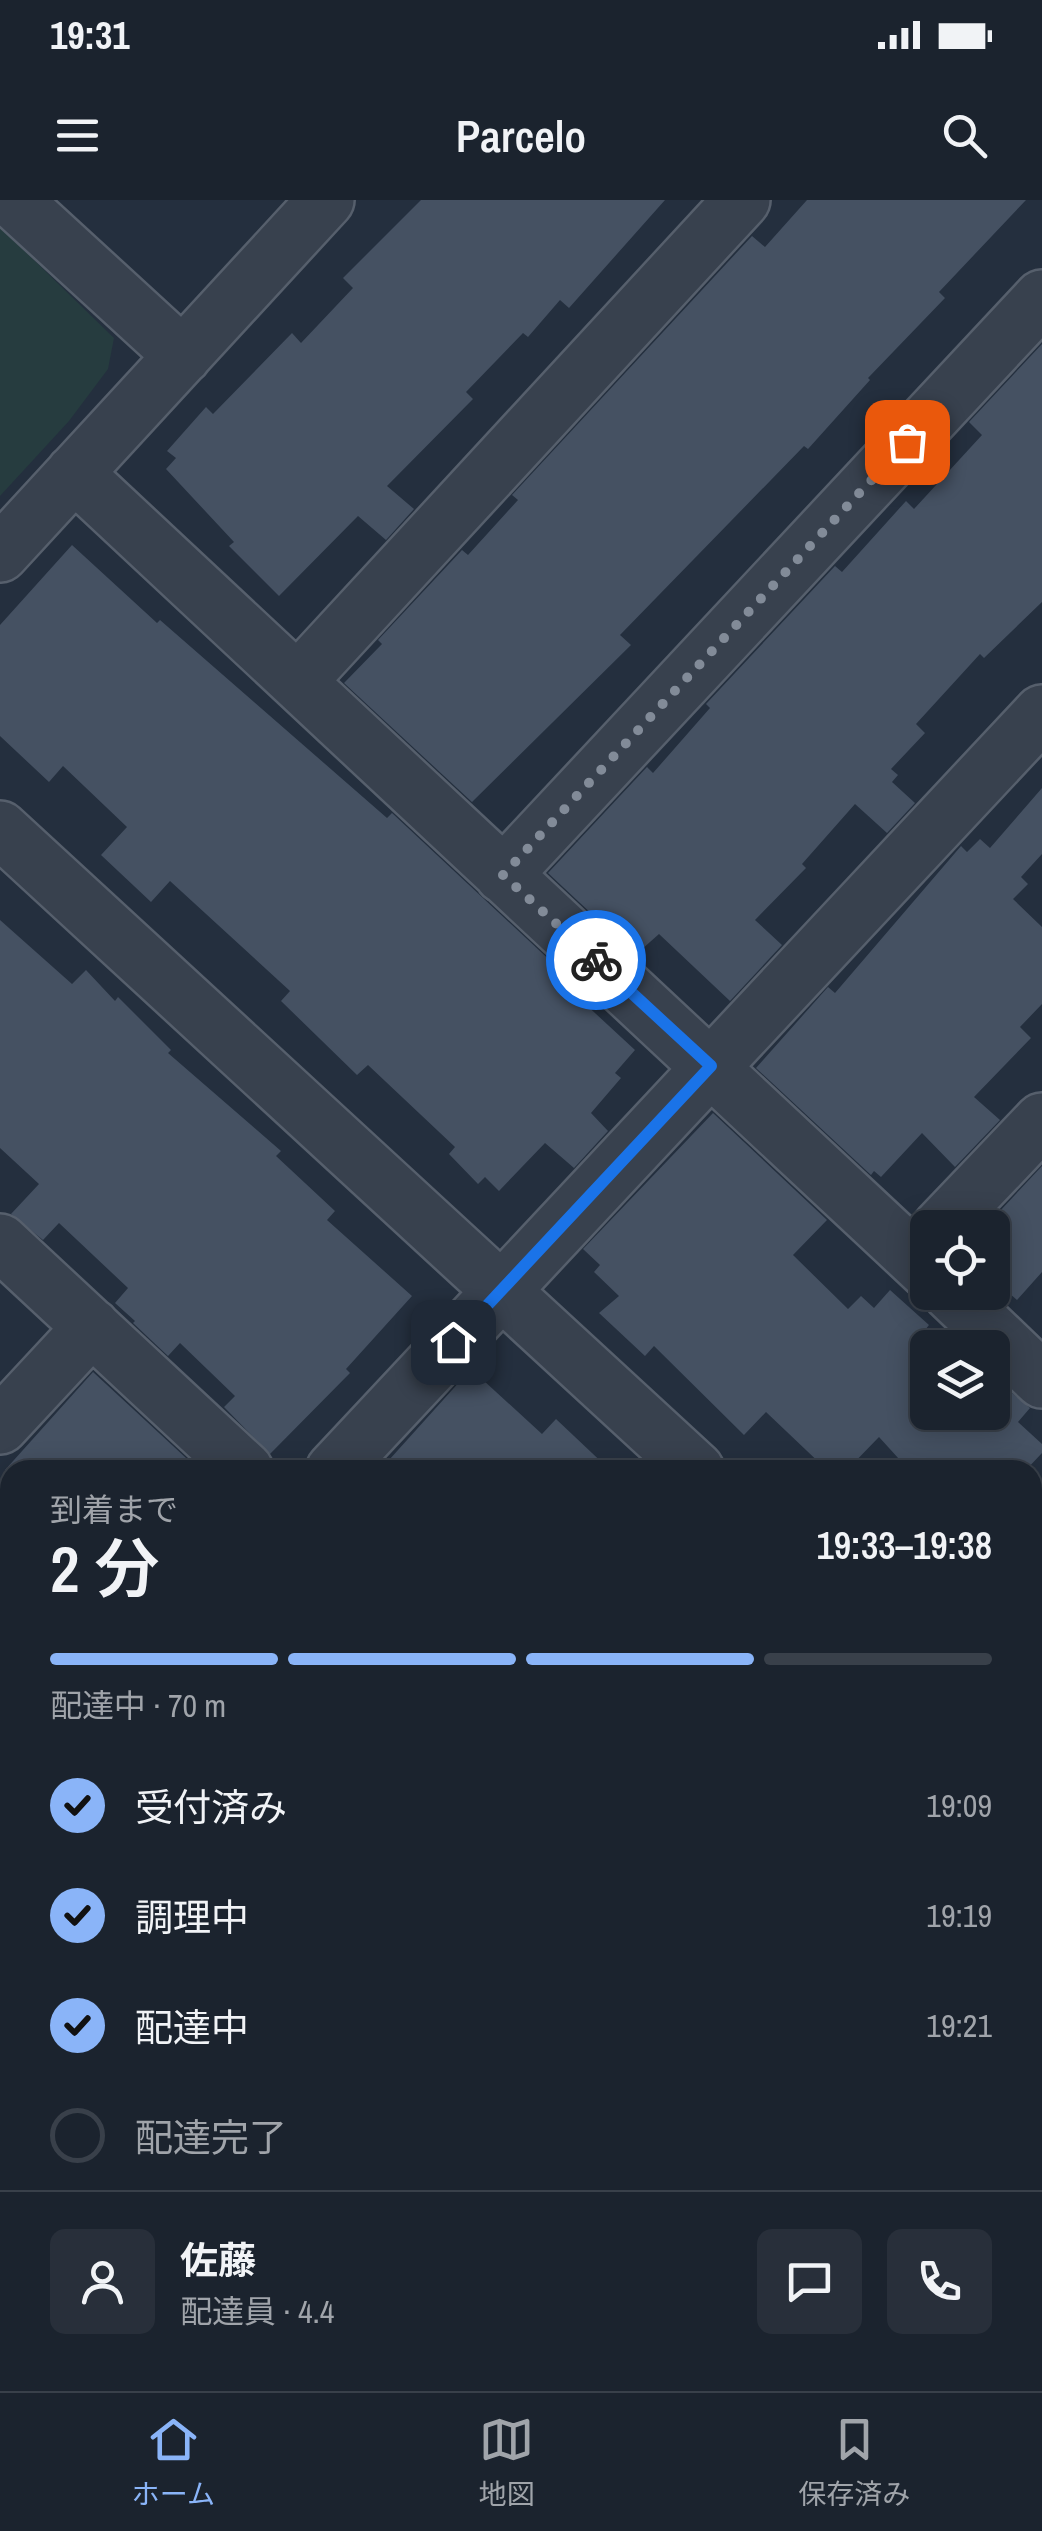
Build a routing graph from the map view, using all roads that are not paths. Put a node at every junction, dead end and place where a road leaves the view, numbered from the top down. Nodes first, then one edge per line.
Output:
1 (13, 200) edge
2 (326, 200) edge
3 (742, 200) edge
4 (1042, 298) edge
5 (184, 356) junction
6 (74, 473) junction
7 (0, 554) edge
8 (298, 681) junction
9 (1042, 713) edge
10 (0, 829) edge
11 (503, 875) junction
12 (711, 1066) junction
13 (1042, 1121) edge
14 (971, 1210) edge
15 (910, 1239) edge
16 (0, 1242) edge
17 (500, 1290) junction
18 (979, 1310) edge
19 (92, 1327) junction
20 (1042, 1380) edge
21 (0, 1426) edge
22 (234, 1460) edge
23 (343, 1460) edge
24 (685, 1460) edge

1 - 5 street
2 - 5 street
3 - 8 street
4 - 11 street
5 - 6 street
6 - 7 street
6 - 8 street
8 - 11 street
9 - 12 street
10 - 17 street
11 - 12 street
12 - 15 street
12 - 17 street
13 - 14 street
16 - 19 street
17 - 23 street
17 - 24 street
18 - 20 street
19 - 21 street
19 - 22 street

